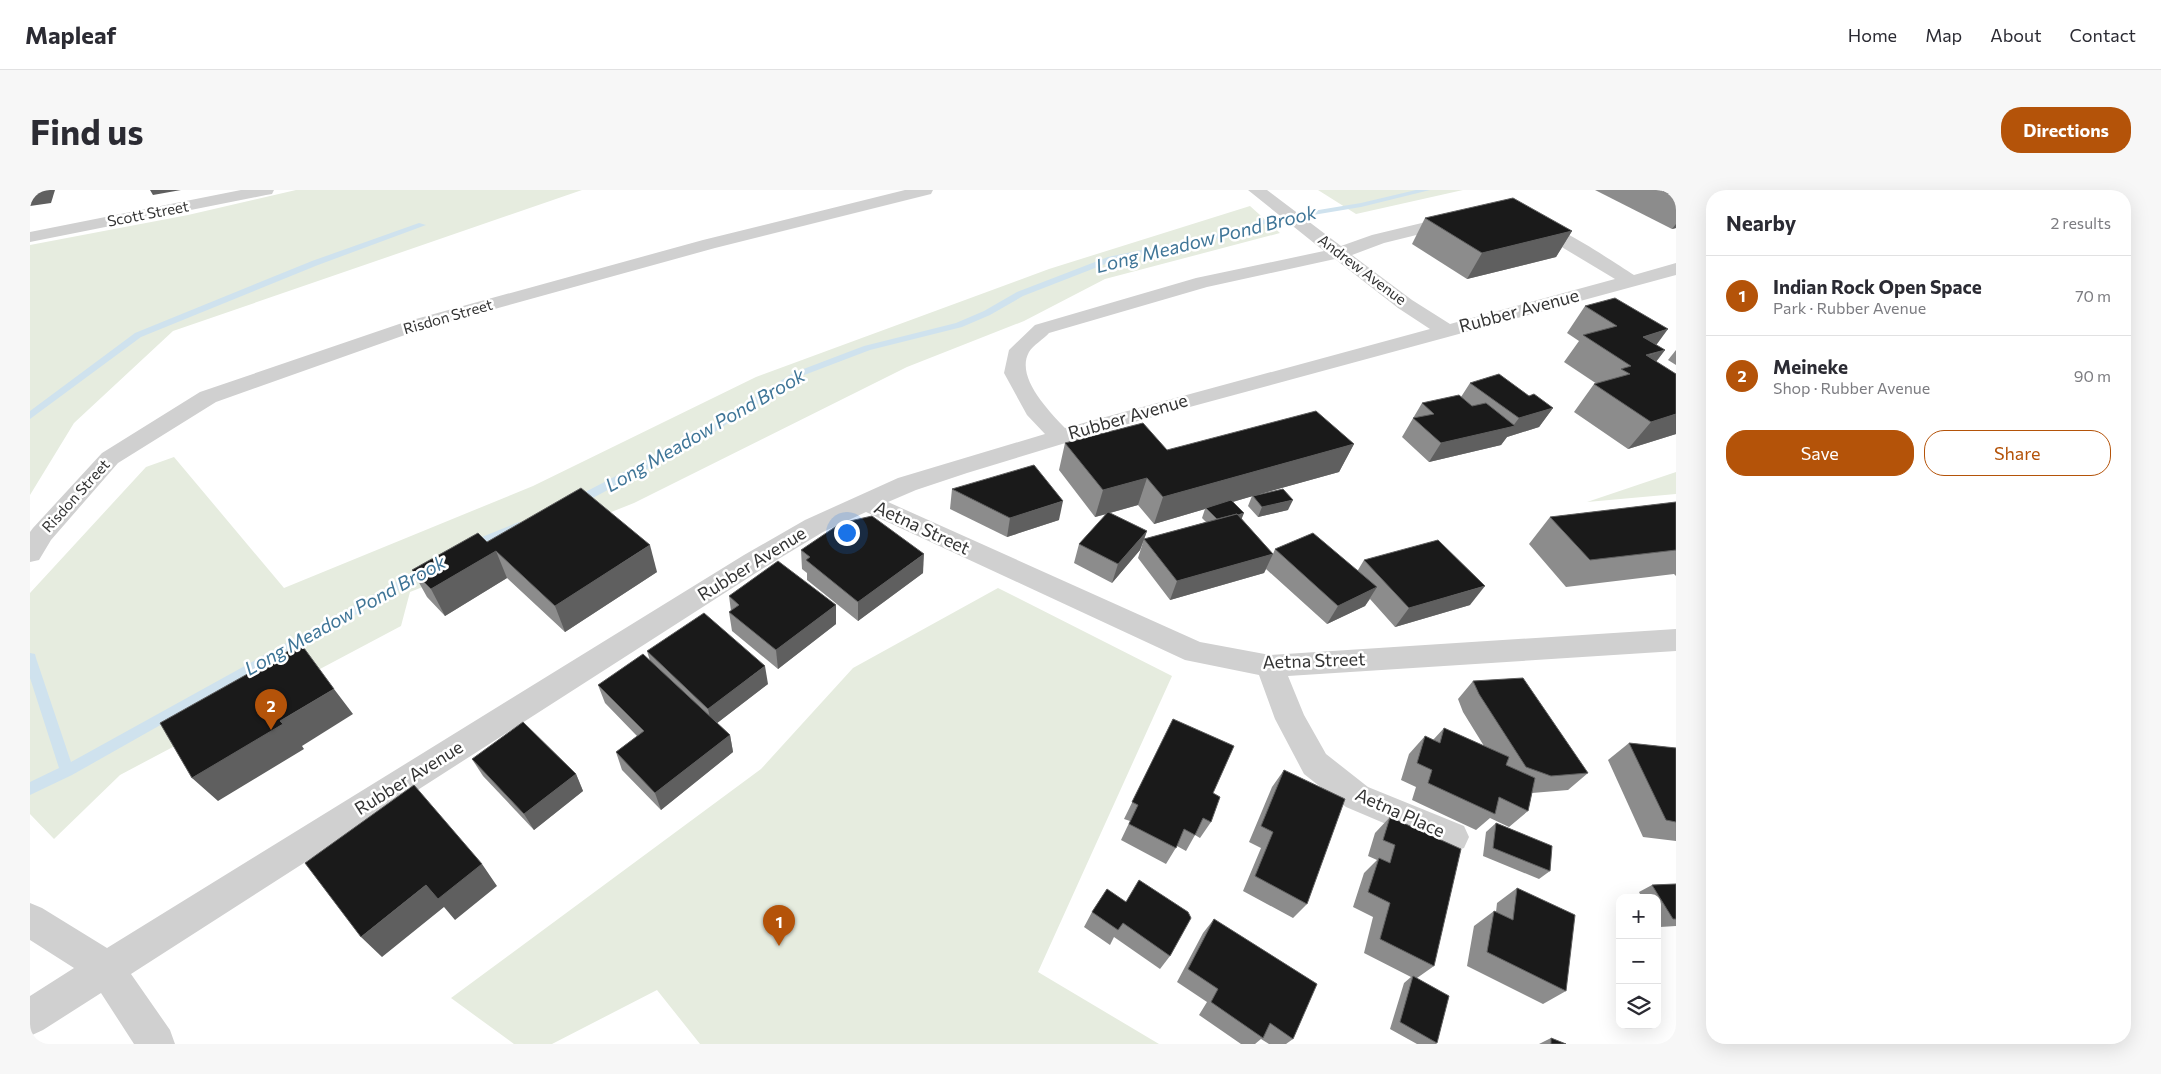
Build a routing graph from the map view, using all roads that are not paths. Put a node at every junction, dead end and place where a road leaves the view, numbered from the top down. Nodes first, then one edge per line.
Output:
1 (266, 190) edge
2 (925, 190) edge
3 (1260, 194) edge
4 (1474, 218) edge
5 (1515, 218) edge
6 (30, 237) edge
7 (1339, 253) junction
8 (1660, 277) edge
9 (1446, 330) junction
10 (1060, 436) junction
11 (866, 502) junction
12 (30, 553) edge
13 (1672, 646) edge
14 (1270, 666) junction
15 (1452, 837) dead end
16 (30, 920) edge
17 (106, 968) junction
18 (30, 1018) edge
19 (156, 1044) edge

1 - 6 street, Scott Street
2 - 12 street, Risdon Street
3 - 7 street, Andrew Avenue
4 - 7 street
5 - 8 street
7 - 9 street, Andrew Avenue
7 - 10 street
8 - 9 street, Rubber Avenue
9 - 10 street, Rubber Avenue
10 - 11 street, Rubber Avenue
11 - 14 street, Aetna Street
11 - 17 street, Rubber Avenue
13 - 14 street, Aetna Street
14 - 15 street, Aetna Place
16 - 17 street
17 - 18 street, Rubber Avenue
17 - 19 street

